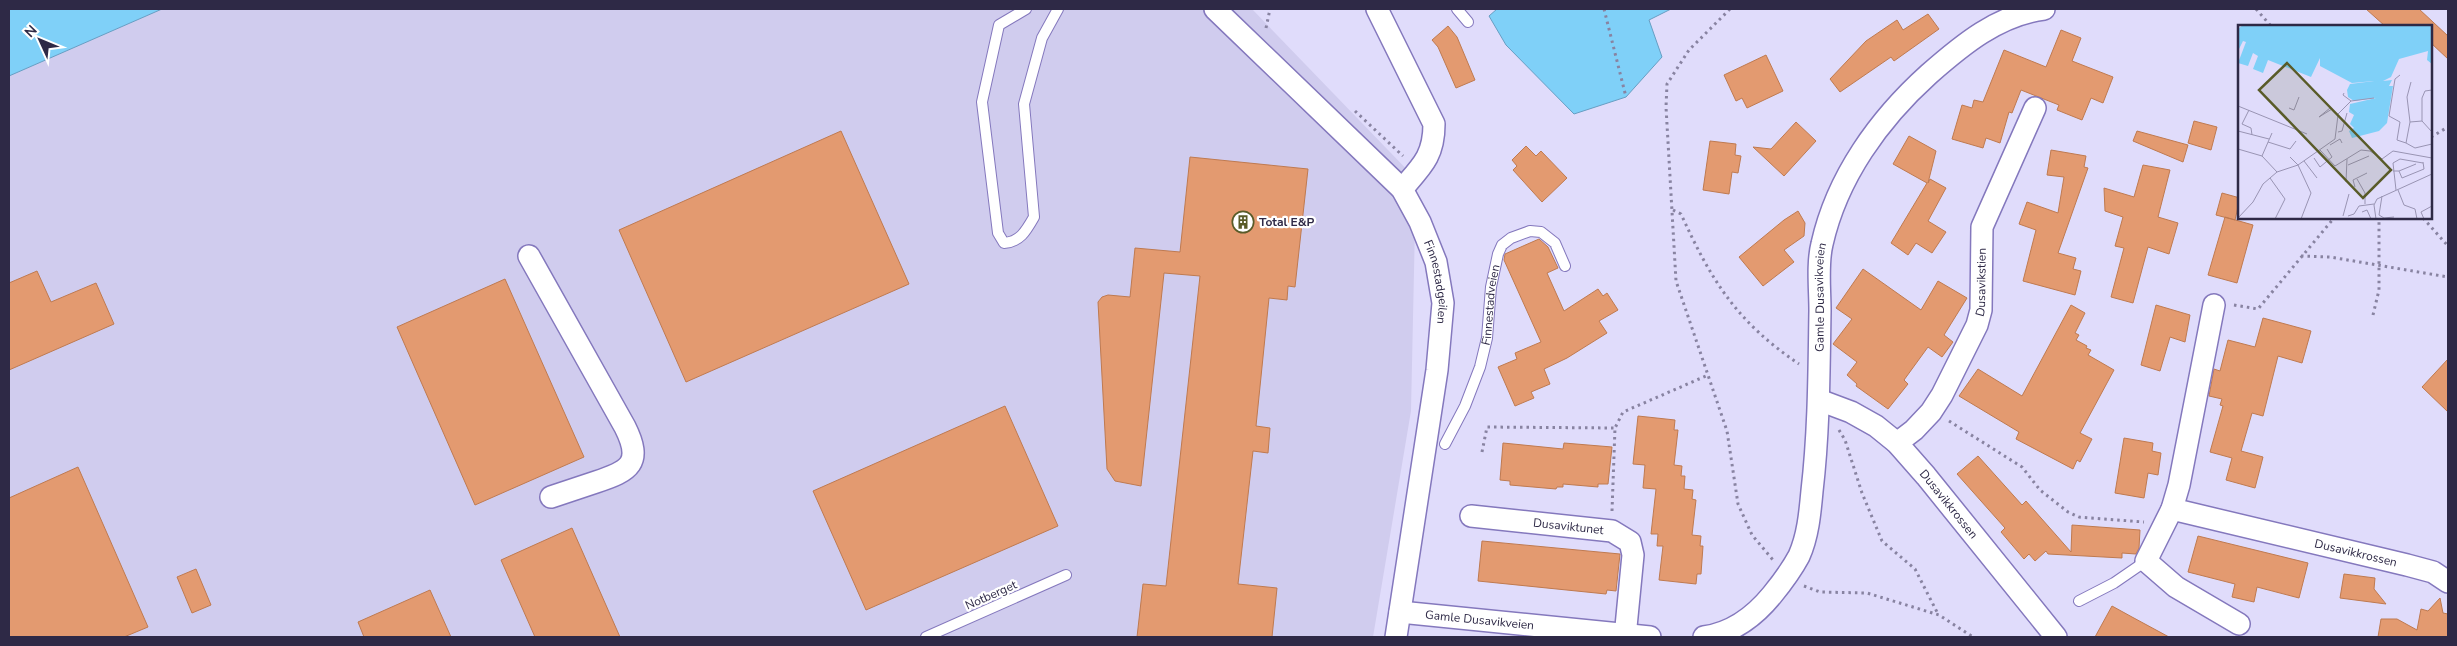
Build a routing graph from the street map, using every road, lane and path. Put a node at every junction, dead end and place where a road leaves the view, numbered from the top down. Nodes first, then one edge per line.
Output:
1 (1026, 9) edge
2 (1058, 9) edge
3 (1215, 9) edge
4 (1270, 9) edge
5 (1377, 9) edge
6 (1458, 9) edge
7 (1604, 9) edge
8 (1730, 9) edge
9 (2044, 9) edge
10 (2256, 9) edge
11 (1468, 22) dead end
12 (2270, 25) edge
13 (1273, 35) dead end
14 (1626, 97) dead end
15 (2035, 108) dead end
16 (1353, 109) dead end
17 (2448, 127) edge
18 (2432, 136) edge
19 (1418, 170) junction
20 (1402, 188) junction
21 (1674, 210) junction
22 (2333, 219) edge
23 (2379, 219) edge
24 (2424, 219) edge
25 (2448, 246) edge
26 (529, 256) dead end
27 (2301, 256) junction
28 (2380, 265) junction
29 (1565, 266) dead end
30 (2448, 277) edge
31 (2214, 305) joint
32 (2373, 314) dead end
33 (1819, 368) junction
34 (1706, 376) junction
35 (1819, 400) junction
36 (1931, 412) junction
37 (1614, 428) junction
38 (1897, 443) junction
39 (1445, 444) dead end
40 (1482, 452) dead end
41 (551, 497) dead end
42 (1471, 516) dead end
43 (2168, 516) junction
44 (1612, 531) junction
45 (2146, 561) junction
46 (1787, 573) junction
47 (1066, 575) dead end
48 (2448, 582) edge
49 (2079, 601) dead end
50 (1400, 612) junction
51 (1939, 615) junction
52 (2239, 624) dead end
53 (1625, 635) edge
54 (926, 637) edge
55 (1396, 637) edge
56 (1650, 637) edge
57 (1704, 637) edge
58 (1973, 637) edge
59 (2056, 637) edge

1 - 2 lane
3 - 20 street, Finnestadgeilen
4 - 13 path
5 - 19 street
6 - 11 lane
7 - 14 path
8 - 21 path
9 - 33 street, Gamle Dusavikveien
10 - 12 path
15 - 36 street, Dusavikstien
16 - 19 path
17 - 18 path
19 - 20 street
20 - 50 street, Finnestadgeilen
21 - 33 path
21 - 34 path
22 - 27 path
23 - 28 path
24 - 25 path
26 - 41 street
27 - 28 path
27 - 31 path
28 - 30 path
28 - 32 path
29 - 39 lane, Finnestadveien
31 - 43 street
33 - 35 street, Gamle Dusavikveien
34 - 37 path
34 - 46 path
35 - 38 street, Dusavikkrossen
35 - 46 street, Gamle Dusavikveien
35 - 51 path
36 - 38 street, Dusavikstien
36 - 43 path
37 - 40 path
37 - 44 path
38 - 59 street, Dusavikkrossen
42 - 44 street, Dusaviktunet
43 - 45 street
43 - 48 street, Dusavikkrossen
44 - 53 street, Dusaviktunet
45 - 49 lane
45 - 52 street
46 - 51 path
46 - 57 street, Gamle Dusavikveien
47 - 54 lane, Notberget
50 - 53 street, Gamle Dusavikveien
50 - 55 street, Finnestadgeilen
51 - 58 path
53 - 56 street, Gamle Dusavikveien

